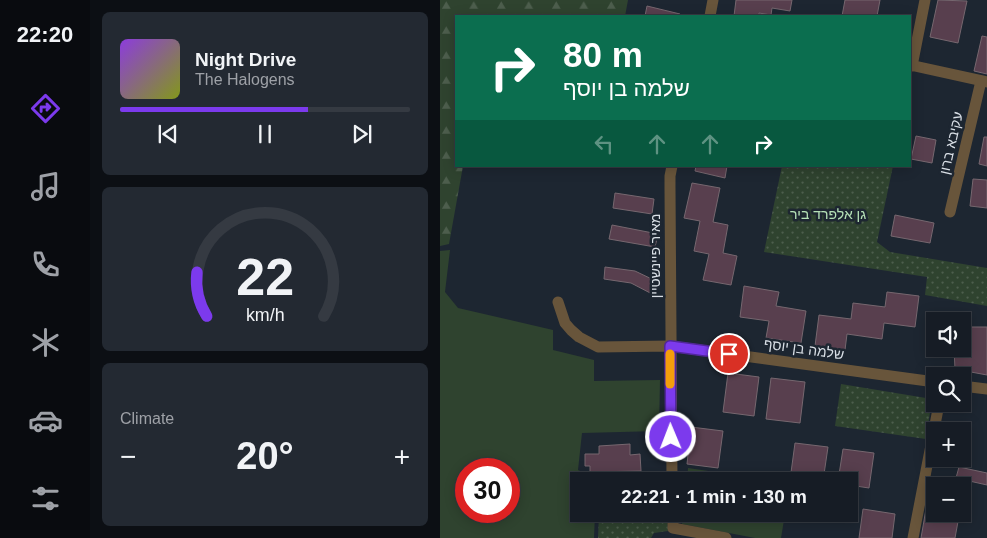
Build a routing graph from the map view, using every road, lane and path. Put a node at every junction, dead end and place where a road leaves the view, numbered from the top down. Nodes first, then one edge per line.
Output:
1 (713, 0) edge
2 (924, 0) edge
3 (710, 15) edge
4 (911, 65) edge
5 (984, 82) edge
6 (672, 167) edge
7 (950, 212) dead end
8 (558, 302) dead end
9 (670, 346) junction
10 (926, 381) edge
11 (971, 387) edge
12 (987, 389) edge
13 (938, 412) edge
14 (672, 472) edge
15 (673, 522) edge
16 (726, 538) edge
17 (913, 538) edge

1 - 3 street
2 - 4 street
4 - 5 street
5 - 7 street, עקיבא ברון
6 - 9 street, מאיר פיינשטיין
8 - 9 street, שלמה בן יוסף
9 - 10 street, שלמה בן יוסף
9 - 14 street, מאיר פיינשטיין
11 - 12 street
13 - 17 street
15 - 16 street

